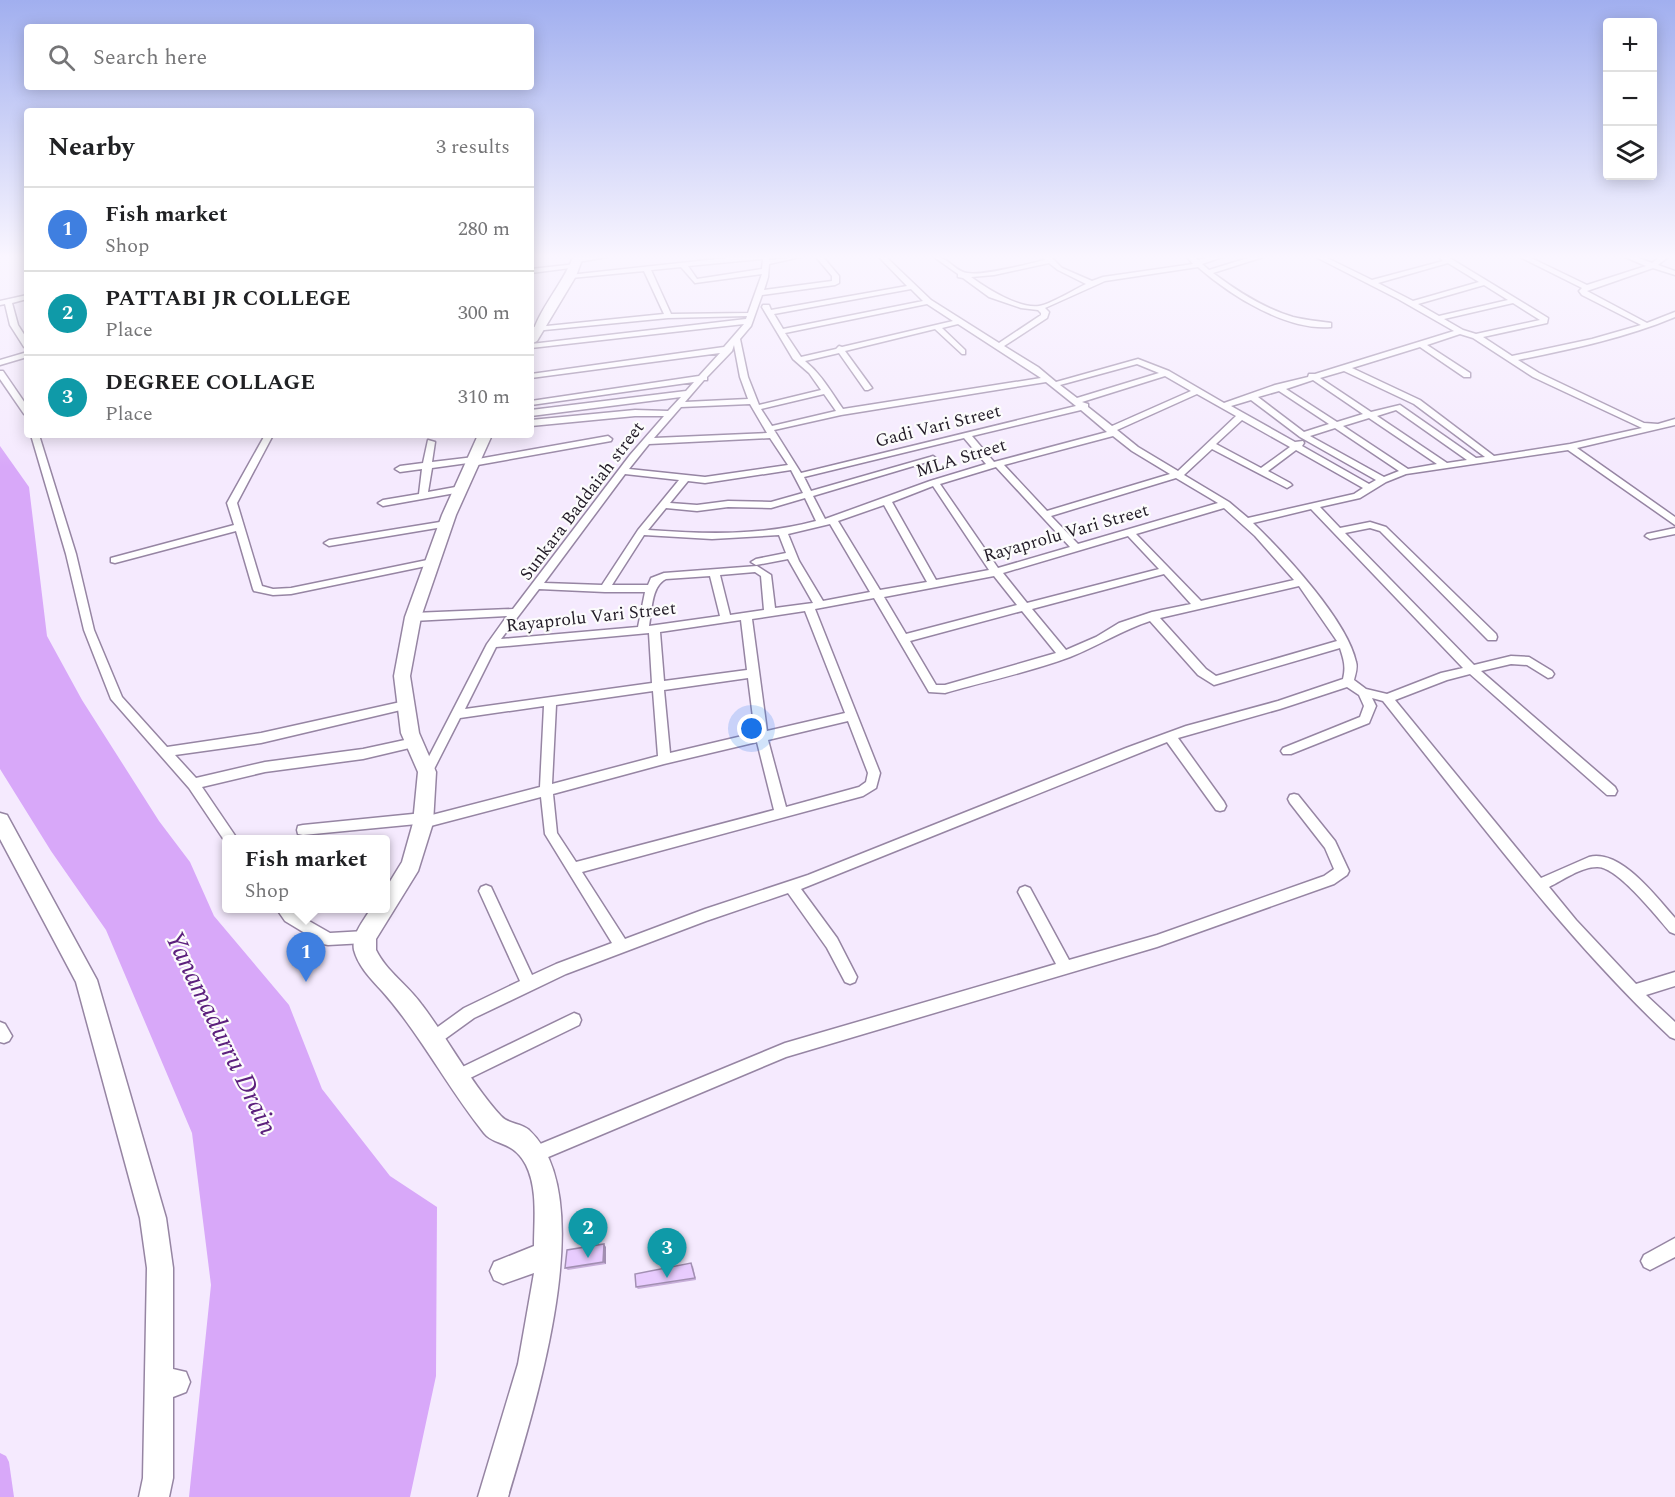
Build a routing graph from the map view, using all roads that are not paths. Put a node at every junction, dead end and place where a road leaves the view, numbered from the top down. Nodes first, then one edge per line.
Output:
1 (15, 327) edge
2 (549, 327) edge
3 (676, 327) edge
4 (745, 327) edge
5 (778, 327) edge
6 (805, 327) edge
7 (932, 327) edge
8 (937, 327) edge
9 (965, 327) edge
10 (1027, 327) edge
11 (1453, 327) edge
12 (1517, 327) edge
13 (1645, 327) edge
14 (537, 328) joint
15 (780, 332) junction
16 (1460, 332) junction
17 (534, 334) edge
18 (1476, 336) junction
19 (24, 340) edge
20 (737, 340) junction
21 (1420, 343) junction
22 (534, 346) edge
23 (998, 346) junction
24 (839, 348) junction
25 (729, 349) junction
26 (962, 352) dead end
27 (24, 356) edge
28 (1509, 359) junction
29 (799, 360) junction
30 (0, 363) edge
31 (1343, 367) junction
32 (0, 373) edge
33 (1166, 373) junction
34 (1467, 375) dead end
35 (534, 376) edge
36 (1312, 376) junction
37 (704, 378) junction
38 (1052, 382) junction
39 (1278, 387) junction
40 (868, 388) dead end
41 (828, 391) junction
42 (1197, 391) junction
43 (690, 393) junction
44 (1251, 396) junction
45 (534, 403) edge
46 (755, 404) junction
47 (1081, 404) junction
48 (680, 405) junction
49 (1222, 406) junction
50 (24, 408) edge
51 (841, 412) junction
52 (534, 413) edge
53 (671, 414) junction
54 (1370, 414) junction
55 (1242, 415) junction
56 (1675, 422) edge
57 (534, 423) edge
58 (1336, 424) junction
59 (1651, 428) junction
60 (1111, 431) junction
61 (770, 432) junction
62 (966, 435) junction
63 (1306, 437) junction
64 (36, 438) edge
65 (267, 438) edge
66 (484, 438) edge
67 (608, 438) dead end
68 (647, 441) junction
69 (431, 442) dead end
70 (1211, 445) junction
71 (1294, 445) junction
72 (1570, 447) junction
73 (933, 459) dead end
74 (1493, 459) junction
75 (473, 461) junction
76 (1474, 461) junction
77 (428, 465) junction
78 (995, 465) junction
79 (1444, 465) junction
80 (792, 467) junction
81 (400, 469) dead end
82 (623, 471) junction
83 (1263, 471) junction
84 (1407, 472) junction
85 (1180, 474) junction
86 (799, 476) junction
87 (685, 479) junction
88 (1383, 480) junction
89 (935, 483) junction
90 (1287, 485) dead end
91 (461, 489) junction
92 (1371, 489) junction
93 (808, 493) junction
94 (423, 496) junction
95 (886, 500) junction
96 (383, 503) dead end
97 (1226, 504) junction
98 (663, 505) junction
99 (1314, 507) junction
100 (1047, 514) junction
101 (832, 520) junction
102 (1248, 521) junction
103 (822, 522) junction
104 (1675, 522) edge
105 (446, 524) junction
106 (239, 526) junction
107 (1675, 531) edge
108 (642, 532) junction
109 (783, 532) junction
110 (1338, 532) junction
111 (1130, 533) junction
112 (1650, 536) dead end
113 (328, 543) dead end
114 (1077, 549) junction
115 (792, 555) junction
116 (115, 560) dead end
117 (432, 562) junction
118 (756, 562) dead end
119 (1166, 570) junction
120 (996, 572) junction
121 (714, 573) junction
122 (1300, 582) junction
123 (933, 584) junction
124 (539, 586) junction
125 (651, 588) junction
126 (605, 589) junction
127 (875, 595) junction
128 (1197, 604) junction
129 (815, 606) junction
130 (1025, 608) junction
131 (518, 612) junction
132 (770, 612) junction
133 (746, 616) junction
134 (1152, 616) junction
135 (413, 617) junction
136 (726, 618) junction
137 (648, 630) junction
138 (1492, 637) dead end
139 (902, 639) junction
140 (492, 644) junction
141 (1343, 644) junction
142 (1064, 655) junction
143 (1470, 668) junction
144 (754, 673) junction
145 (1548, 674) dead end
146 (1348, 682) junction
147 (657, 688) junction
148 (1362, 692) junction
149 (1387, 698) junction
150 (550, 703) junction
151 (405, 705) junction
152 (457, 714) junction
153 (852, 716) junction
154 (1170, 737) junction
155 (762, 738) junction
156 (414, 743) junction
157 (1287, 751) dead end
158 (164, 752) junction
159 (664, 759) junction
160 (427, 772) junction
161 (193, 784) junction
162 (546, 790) junction
163 (1611, 791) dead end
164 (1294, 799) dead end
165 (1220, 806) dead end
166 (781, 813) junction
167 (0, 820) edge
168 (423, 821) junction
169 (303, 830) dead end
170 (229, 835) edge
171 (572, 869) junction
172 (1541, 884) junction
173 (791, 886) junction
174 (486, 891) dead end
175 (1025, 892) dead end
176 (390, 898) edge
177 (286, 913) edge
178 (380, 913) edge
179 (1675, 928) edge
180 (365, 937) junction
181 (622, 947) junction
182 (1065, 966) junction
183 (850, 977) dead end
184 (1675, 979) edge
185 (529, 984) junction
186 (1634, 992) junction
187 (574, 1020) dead end
188 (1675, 1032) edge
189 (433, 1040) junction
190 (459, 1076) junction
191 (534, 1155) junction
192 (1675, 1247) edge
193 (546, 1256) junction
194 (1650, 1261) dead end
195 (503, 1271) dead end
196 (154, 1497) edge
197 (493, 1497) edge

1 - 19 street
2 - 14 street
3 - 22 street
4 - 20 street, Sunkara Baddaiah street
5 - 15 street
6 - 15 street
7 - 24 street
8 - 26 street
9 - 23 street
10 - 23 street
11 - 16 street
12 - 18 street
13 - 28 street
14 - 17 main road
15 - 29 street
16 - 18 street
16 - 21 street
18 - 28 street
20 - 25 street, Sunkara Baddaiah street
20 - 46 street
21 - 31 street
21 - 34 street
23 - 38 street
24 - 29 street
24 - 40 street
25 - 35 street
25 - 37 street, Sunkara Baddaiah street
27 - 30 street
28 - 59 street
29 - 41 street
31 - 36 street
31 - 74 street
32 - 50 street
33 - 38 street
33 - 42 street
33 - 47 street, Gadi Vari Street
36 - 39 street
36 - 54 street
37 - 43 street, Sunkara Baddaiah street
37 - 45 street
38 - 47 street
38 - 51 street
39 - 44 street
39 - 58 street
41 - 46 street
41 - 51 street
42 - 49 street
42 - 60 street, MLA Street
43 - 48 street, Sunkara Baddaiah street
43 - 52 street
44 - 49 street
44 - 63 street
46 - 48 street
46 - 61 street
47 - 60 street
47 - 62 street, Gadi Vari Street
48 - 53 street, Sunkara Baddaiah street
49 - 55 street
51 - 61 street
53 - 57 street
53 - 68 street, Sunkara Baddaiah street
54 - 58 street
54 - 76 street
54 - 79 street
55 - 70 street
55 - 71 street
56 - 59 street
58 - 63 street
58 - 84 street
59 - 72 street
60 - 78 street, MLA Street
60 - 85 street
61 - 68 street
61 - 80 street
62 - 78 street
62 - 86 street, Gadi Vari Street
63 - 71 street
63 - 88 street
64 - 158 street
65 - 106 street
66 - 75 main road
67 - 75 street
68 - 82 street, Sunkara Baddaiah street
69 - 77 street
70 - 83 street
70 - 85 street
71 - 83 street
71 - 92 street
72 - 74 street
72 - 104 street
73 - 93 street
74 - 76 street
75 - 77 street
75 - 91 main road
76 - 79 street
77 - 81 street
77 - 94 street
78 - 89 street, MLA Street
78 - 100 street
79 - 84 street
80 - 86 street
80 - 87 street
82 - 87 street
82 - 124 street, Sunkara Baddaiah street
83 - 90 street
84 - 88 street
85 - 97 street
85 - 100 street
86 - 93 street
87 - 98 street
88 - 92 street
89 - 95 street, MLA Street
89 - 120 street
91 - 94 street
91 - 105 main road
92 - 99 street
93 - 98 street
93 - 103 street
94 - 96 street
95 - 101 street, MLA Street
95 - 123 street
97 - 102 street
97 - 111 street, Rayaprolu Vari Street
98 - 108 street
99 - 102 street
99 - 110 street
100 - 114 street
101 - 103 street, MLA Street
101 - 127 street
102 - 122 street
103 - 109 street, MLA Street
105 - 113 street
105 - 117 main road
106 - 116 street
106 - 117 street
107 - 112 street
108 - 109 street, MLA Street
108 - 126 street
109 - 115 street
110 - 138 street
110 - 143 street
111 - 114 street, Rayaprolu Vari Street
111 - 119 street
114 - 120 street, Rayaprolu Vari Street
115 - 118 street
115 - 129 street
117 - 135 main road
119 - 128 street
119 - 130 street
120 - 123 street, Rayaprolu Vari Street
120 - 130 street
121 - 125 street
121 - 132 street
121 - 136 street
122 - 128 street
122 - 141 street
123 - 127 street, Rayaprolu Vari Street
124 - 126 street
124 - 131 street, Sunkara Baddaiah street
125 - 126 street
125 - 137 street
127 - 129 street, Rayaprolu Vari Street
127 - 139 street
128 - 134 street
129 - 132 street, Rayaprolu Vari Street
129 - 153 street
130 - 139 street
130 - 142 street
131 - 135 street
131 - 140 street, Sunkara Baddaiah street
132 - 133 street, Rayaprolu Vari Street
133 - 136 street, Rayaprolu Vari Street
133 - 144 street
134 - 141 street
134 - 142 street
135 - 151 main road
136 - 137 street, Rayaprolu Vari Street
137 - 140 street, Rayaprolu Vari Street
137 - 147 street
139 - 142 street
140 - 152 street, Sunkara Baddaiah street
141 - 146 street
143 - 145 street
143 - 149 street
143 - 163 street
144 - 147 street
144 - 155 street
146 - 148 street
146 - 154 street
147 - 150 street
147 - 159 street
148 - 149 street
148 - 157 street
149 - 172 street
150 - 152 street
150 - 162 street
151 - 156 main road
151 - 158 street
152 - 160 street, Sunkara Baddaiah street
153 - 155 street
153 - 166 street
154 - 165 street
154 - 173 street
155 - 159 street
155 - 166 street
156 - 160 main road
156 - 161 street
158 - 161 street
159 - 162 street
160 - 168 main road
161 - 170 street
162 - 168 street
162 - 171 street
164 - 182 street
166 - 171 street
167 - 196 main road
168 - 169 street
168 - 176 main road
171 - 181 street
172 - 179 street
172 - 186 street
173 - 181 street
173 - 183 street
174 - 185 street
175 - 182 street
177 - 180 street
178 - 180 main road
180 - 189 main road
181 - 185 street
182 - 191 street
184 - 186 street
185 - 189 street
186 - 188 street
187 - 190 street
189 - 190 main road
190 - 191 main road
191 - 193 main road
192 - 194 street
193 - 195 main road
193 - 197 main road

